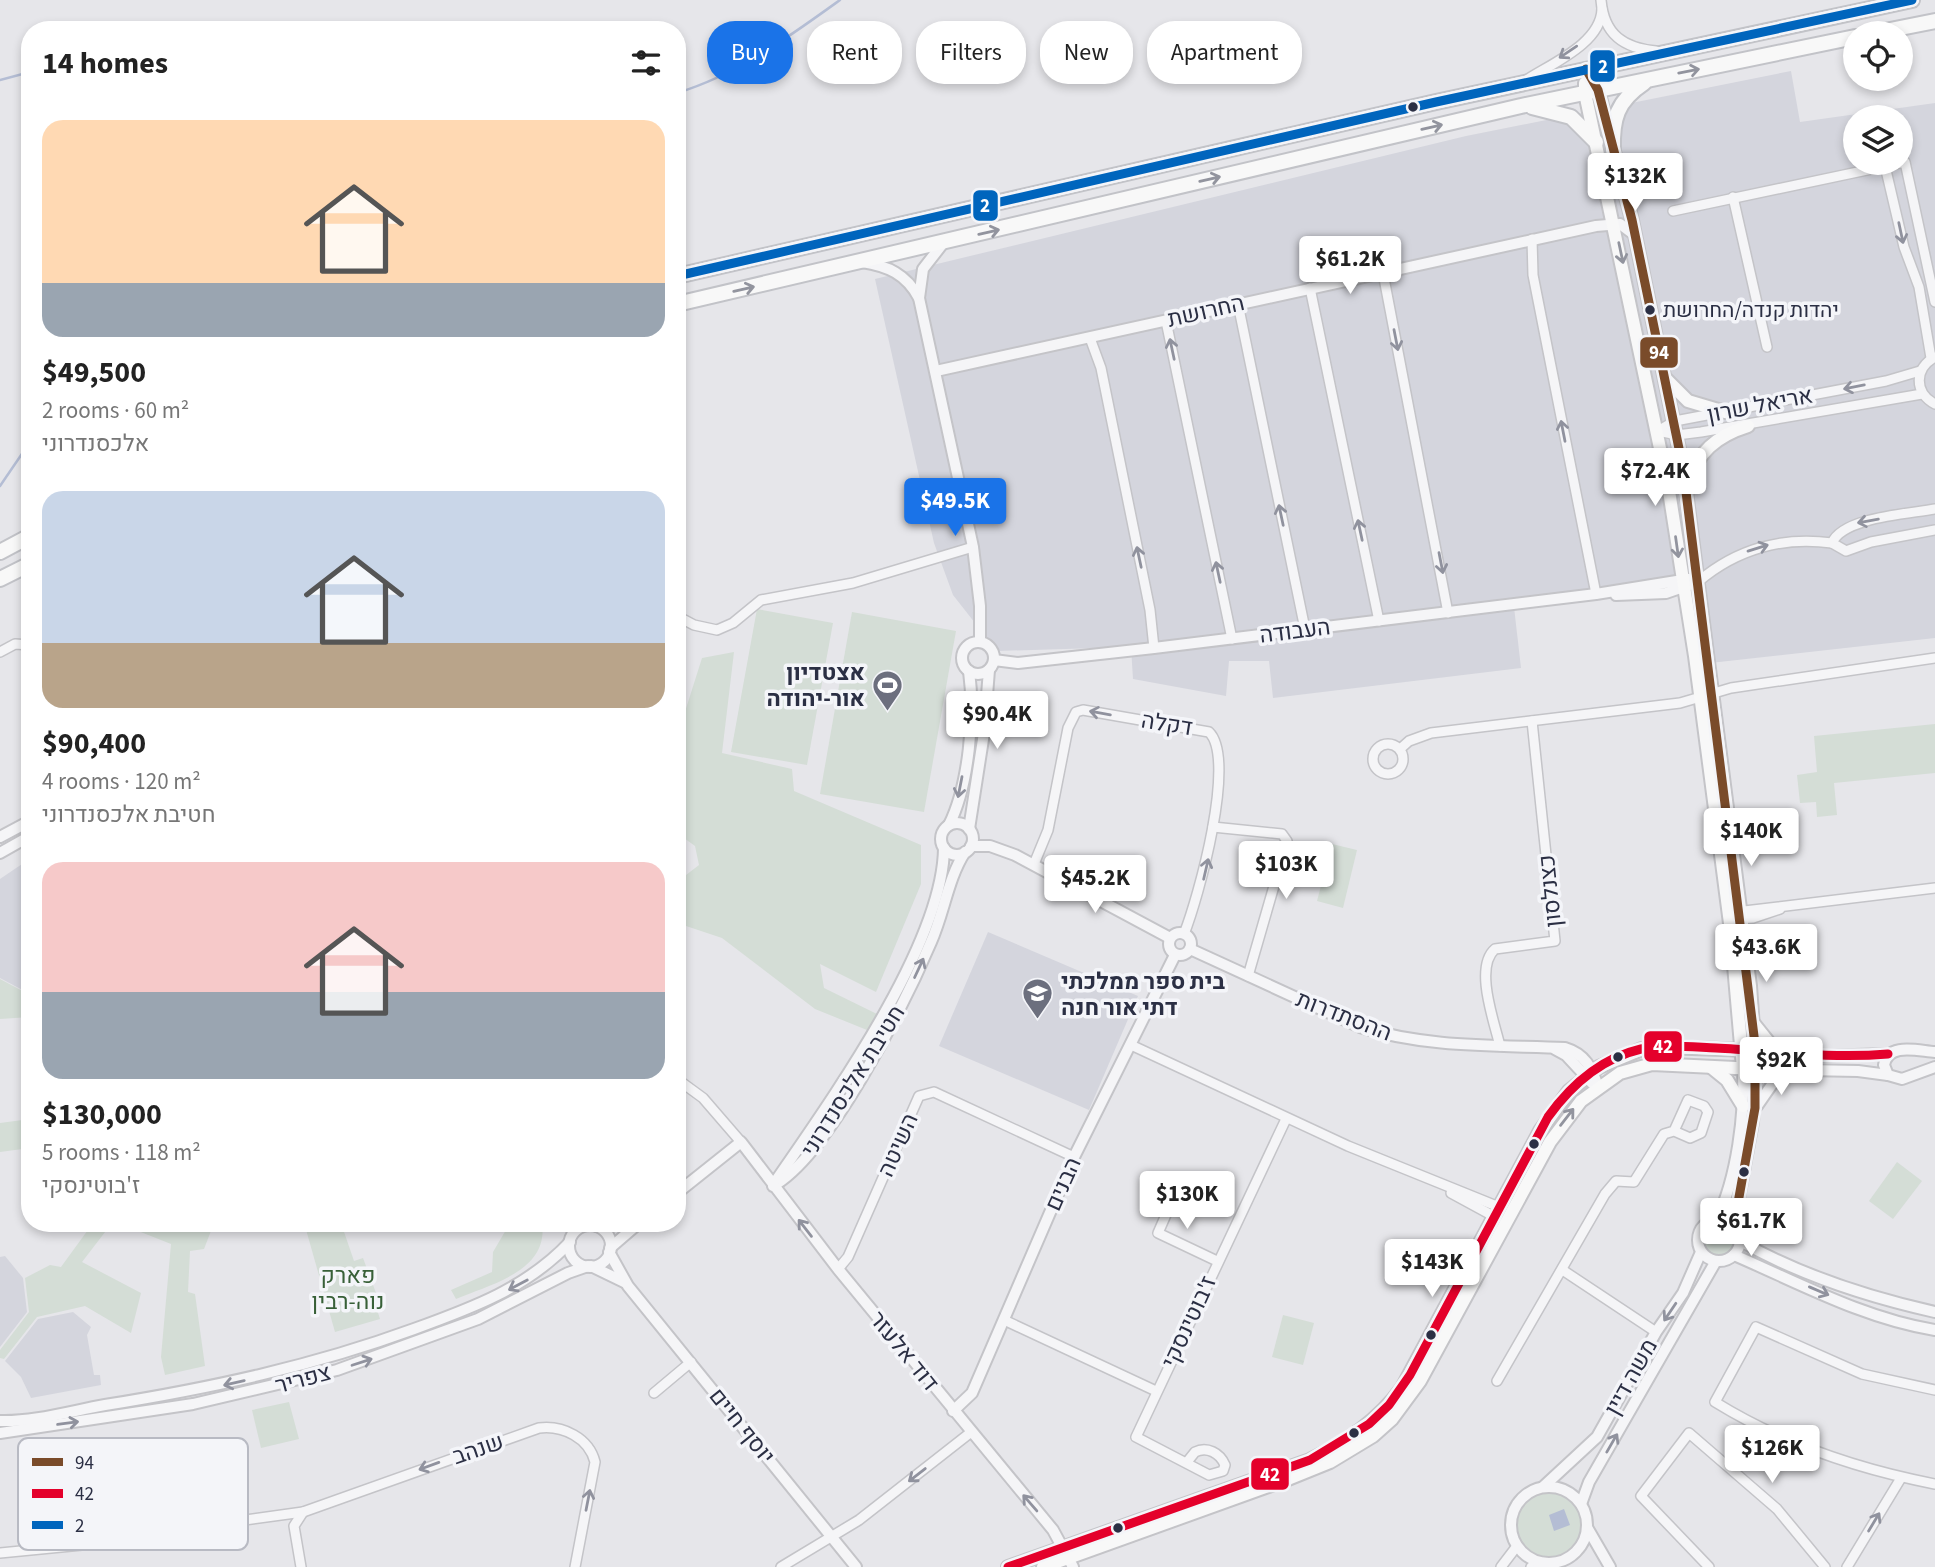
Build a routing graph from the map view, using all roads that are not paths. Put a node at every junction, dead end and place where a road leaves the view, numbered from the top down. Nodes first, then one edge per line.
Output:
1 (1912, 0) edge
2 (1602, 5) edge
3 (1935, 21) edge
4 (1913, 25) edge
5 (1843, 39) edge
6 (1665, 51) junction
7 (1586, 69) junction
8 (1650, 79) junction
9 (1520, 84) junction
10 (1591, 91) junction
11 (1521, 106) junction
12 (1596, 142) junction
13 (1613, 150) junction
14 (1843, 175) edge
15 (1887, 175) edge
16 (1908, 175) edge
17 (1733, 197) junction
18 (1673, 211) dead end
19 (1614, 224) junction
20 (1636, 236) junction
21 (1532, 239) junction
22 (944, 242) junction
23 (862, 262) junction
24 (1383, 273) junction
25 (686, 274) edge
26 (1310, 288) junction
27 (919, 298) junction
28 (686, 302) edge
29 (1935, 302) edge
30 (1238, 304) junction
31 (1166, 321) junction
32 (1090, 338) junction
33 (1767, 347) dead end
34 (1933, 358) edge
35 (936, 371) junction
36 (1920, 371) junction
37 (1665, 378) junction
38 (1922, 394) junction
39 (1935, 404) edge
40 (1725, 412) junction
41 (1748, 426) junction
42 (1676, 428) junction
43 (1658, 431) junction
44 (1686, 485) junction
45 (1935, 509) edge
46 (1935, 530) edge
47 (21, 541) edge
48 (1832, 542) junction
49 (972, 547) junction
50 (0, 552) edge
51 (21, 569) edge
52 (21, 574) edge
53 (0, 580) edge
54 (1699, 581) junction
55 (1683, 583) junction
56 (1596, 594) junction
57 (1448, 613) junction
58 (686, 621) edge
59 (1379, 621) junction
60 (1305, 629) junction
61 (1232, 639) junction
62 (979, 642) junction
63 (21, 644) edge
64 (1154, 648) junction
65 (0, 652) edge
66 (1935, 658) edge
67 (991, 665) junction
68 (969, 671) junction
69 (1706, 695) junction
70 (1532, 721) junction
71 (1400, 749) dead end
72 (949, 825) junction
73 (21, 826) edge
74 (1213, 827) junction
75 (971, 831) junction
76 (0, 837) edge
77 (21, 845) edge
78 (944, 848) junction
79 (968, 849) junction
80 (0, 853) edge
81 (1015, 855) junction
82 (1034, 864) junction
83 (1935, 888) edge
84 (1737, 915) junction
85 (1184, 934) junction
86 (1170, 938) junction
87 (1190, 949) junction
88 (1175, 955) junction
89 (1248, 976) junction
90 (1754, 1023) junction
91 (1131, 1045) junction
92 (1500, 1046) junction
93 (1749, 1050) junction
94 (1935, 1052) edge
95 (1786, 1054) junction
96 (1888, 1054) junction
97 (1707, 1066) junction
98 (1935, 1067) edge
99 (1749, 1069) junction
100 (1795, 1071) junction
101 (1588, 1074) junction
102 (1888, 1075) junction
103 (686, 1086) edge
104 (1598, 1087) junction
105 (1749, 1107) junction
106 (1286, 1119) junction
107 (1674, 1131) junction
108 (740, 1142) junction
109 (1074, 1157) junction
110 (686, 1186) edge
111 (773, 1186) junction
112 (1175, 1194) dead end
113 (1497, 1212) junction
114 (1509, 1218) junction
115 (1717, 1219) junction
116 (1734, 1225) junction
117 (568, 1232) edge
118 (577, 1232) edge
119 (603, 1232) edge
120 (622, 1232) edge
121 (570, 1240) junction
122 (1740, 1241) junction
123 (610, 1250) junction
124 (1701, 1252) junction
125 (1734, 1255) junction
126 (1217, 1261) junction
127 (1716, 1261) junction
128 (589, 1266) junction
129 (838, 1269) junction
130 (1564, 1271) junction
131 (628, 1286) junction
132 (1935, 1312) edge
133 (1004, 1320) junction
134 (1935, 1330) edge
135 (1656, 1332) junction
136 (691, 1363) junction
137 (1497, 1381) dead end
138 (1935, 1390) edge
139 (1156, 1391) junction
140 (654, 1393) dead end
141 (953, 1411) junction
142 (0, 1420) edge
143 (0, 1433) edge
144 (970, 1433) junction
145 (1187, 1462) dead end
146 (1901, 1478) junction
147 (1935, 1484) edge
148 (1543, 1488) junction
149 (1581, 1504) junction
150 (303, 1512) junction
151 (248, 1520) edge
152 (1588, 1529) junction
153 (833, 1538) junction
154 (1517, 1546) junction
155 (31, 1550) edge
156 (0, 1553) edge
157 (1069, 1557) edge
158 (1569, 1563) edge
159 (1536, 1564) edge
160 (301, 1567) edge
161 (575, 1567) edge
162 (781, 1567) edge
163 (856, 1567) edge
164 (1009, 1567) edge
165 (1043, 1567) edge
166 (1501, 1567) edge
167 (1610, 1567) edge
168 (1709, 1567) edge
169 (1825, 1567) edge
170 (1847, 1567) edge

1 - 6 main road
2 - 6 street
2 -> 9 street
3 - 4 main road
8 -> 5 main road
6 - 7 main road
7 - 9 main road
7 - 10 main road
8 - 10 main road
8 - 13 main road
9 - 25 main road
10 - 11 main road
10 - 12 main road
10 - 13 main road
11 - 12 main road
22 -> 11 main road
12 - 19 main road
13 - 20 main road
14 - 17 street
15 -> 34 street
16 - 29 street
17 - 18 street
17 - 33 street
19 - 20 street
19 - 21 street, החרושת
19 -> 43 main road
20 - 37 main road
21 - 24 street, החרושת
56 -> 21 street
22 - 23 main road
22 - 27 street
23 - 27 street
28 -> 23 main road
24 - 26 street, החרושת
24 -> 57 street
26 - 30 street, החרושת
59 -> 26 street
27 - 35 street
30 - 31 street, החרושת
60 -> 30 street
31 - 32 street, החרושת
61 -> 31 street
32 - 35 street, החרושת
64 -> 32 street
34 - 36 street
35 - 49 street
36 - 38 street
36 -> 40 street, אריאל שרון
37 - 40 main road
37 - 42 main road
38 - 39 street
38 - 41 street, אריאל שרון
40 - 42 street, אריאל שרון
41 - 42 street, אריאל שרון
41 - 44 main road
42 - 43 street, אריאל שרון
42 - 44 main road
43 -> 55 main road
44 - 54 main road
45 -> 48 street
46 - 48 street
47 - 50 main road
54 -> 48 street
49 - 58 street
49 - 62 street
51 - 53 main road
52 - 53 main road
54 - 55 street, העבודה
54 - 69 main road
55 - 56 street, העבודה
55 - 69 main road
56 - 57 street, העבודה
57 - 59 street, העבודה
59 - 60 street, העבודה
60 - 61 street, העבודה
61 - 64 street, העבודה
62 - 67 street
62 - 68 street
63 - 65 street
64 - 67 street, העבודה
66 - 69 street
67 - 68 street
67 - 75 street
68 -> 72 street
69 - 70 street
69 - 84 main road
70 - 71 street
70 - 92 street, כצנלסון
72 - 75 street
72 - 78 street
73 - 76 street
74 -> 82 street, דקלה
85 -> 74 street, דקלה
74 - 89 street
75 - 79 street
75 - 81 street
77 - 80 street
78 - 79 street
78 - 111 street, חטיבת אלכסנדרוני
79 - 81 street
111 -> 79 street, חטיבת אלכסנדרוני
81 - 82 street
82 - 86 street
83 - 84 street
84 - 90 main road
84 - 93 main road
85 - 86 street
85 - 87 street
86 - 88 street
87 - 88 street
87 - 89 street, ההסתדרות
88 - 91 street, הבנים
89 - 92 street, ההסתדרות
90 - 93 main road
90 - 95 main road
91 - 106 street
91 - 109 street, הבנים
92 - 101 street, ההסתדרות
93 - 95 street
93 - 99 main road
93 - 101 main road
94 - 96 street
95 - 96 street
96 - 102 street
97 - 99 main road
97 - 104 main road
97 - 105 main road
98 - 102 street
99 - 100 street
99 - 105 street
100 - 102 street
100 - 105 street
101 - 104 street
101 - 113 main road
103 - 108 street
114 -> 104 main road
105 - 115 street
105 - 116 street
106 - 113 street
106 - 126 street, ז'בוטינסקי
107 - 107 street
107 - 130 street
108 - 110 street
108 - 111 street, דוד אלעזר
109 - 129 street, השיטה
109 - 133 street, הבנים
129 -> 111 street, דוד אלעזר
112 - 126 street
113 - 114 street
113 - 157 main road
114 - 157 main road
115 - 116 street
115 - 124 street
116 - 122 street
117 - 121 street
118 - 121 street
119 - 123 street
120 - 123 street
121 - 128 street
121 -> 142 street, צפריר
122 - 125 street
122 - 132 street
123 - 128 street
123 - 131 street, יוסף חיים
124 - 127 street
124 -> 135 street, משה דיין
125 - 127 street
125 -> 134 street
126 - 139 street, ז'בוטינסקי
149 -> 127 street, משה דיין
128 - 131 street, יוסף חיים
143 -> 128 street, צפריר
129 - 141 street, דוד אלעזר
130 - 135 street
130 - 137 street
131 - 136 street, יוסף חיים
133 - 139 street
133 - 141 street, הבנים
135 - 148 street, משה דיין
136 - 140 street
136 - 153 street, יוסף חיים
138 - 146 street
139 - 145 street, ז'בוטינסקי
141 - 144 street, דוד אלעזר
144 -> 153 street
157 -> 144 street, דוד אלעזר
146 - 147 street
170 -> 146 street
148 - 149 street
148 - 154 street
149 - 152 street
150 - 151 street
150 - 160 street
161 -> 150 street, שנהב
152 - 158 street
152 - 167 street
153 - 162 street
153 - 163 street, יוסף חיים
154 - 159 street
154 - 166 street
155 - 156 street
157 - 164 main road
157 - 165 main road
158 - 159 street
168 - 169 street

